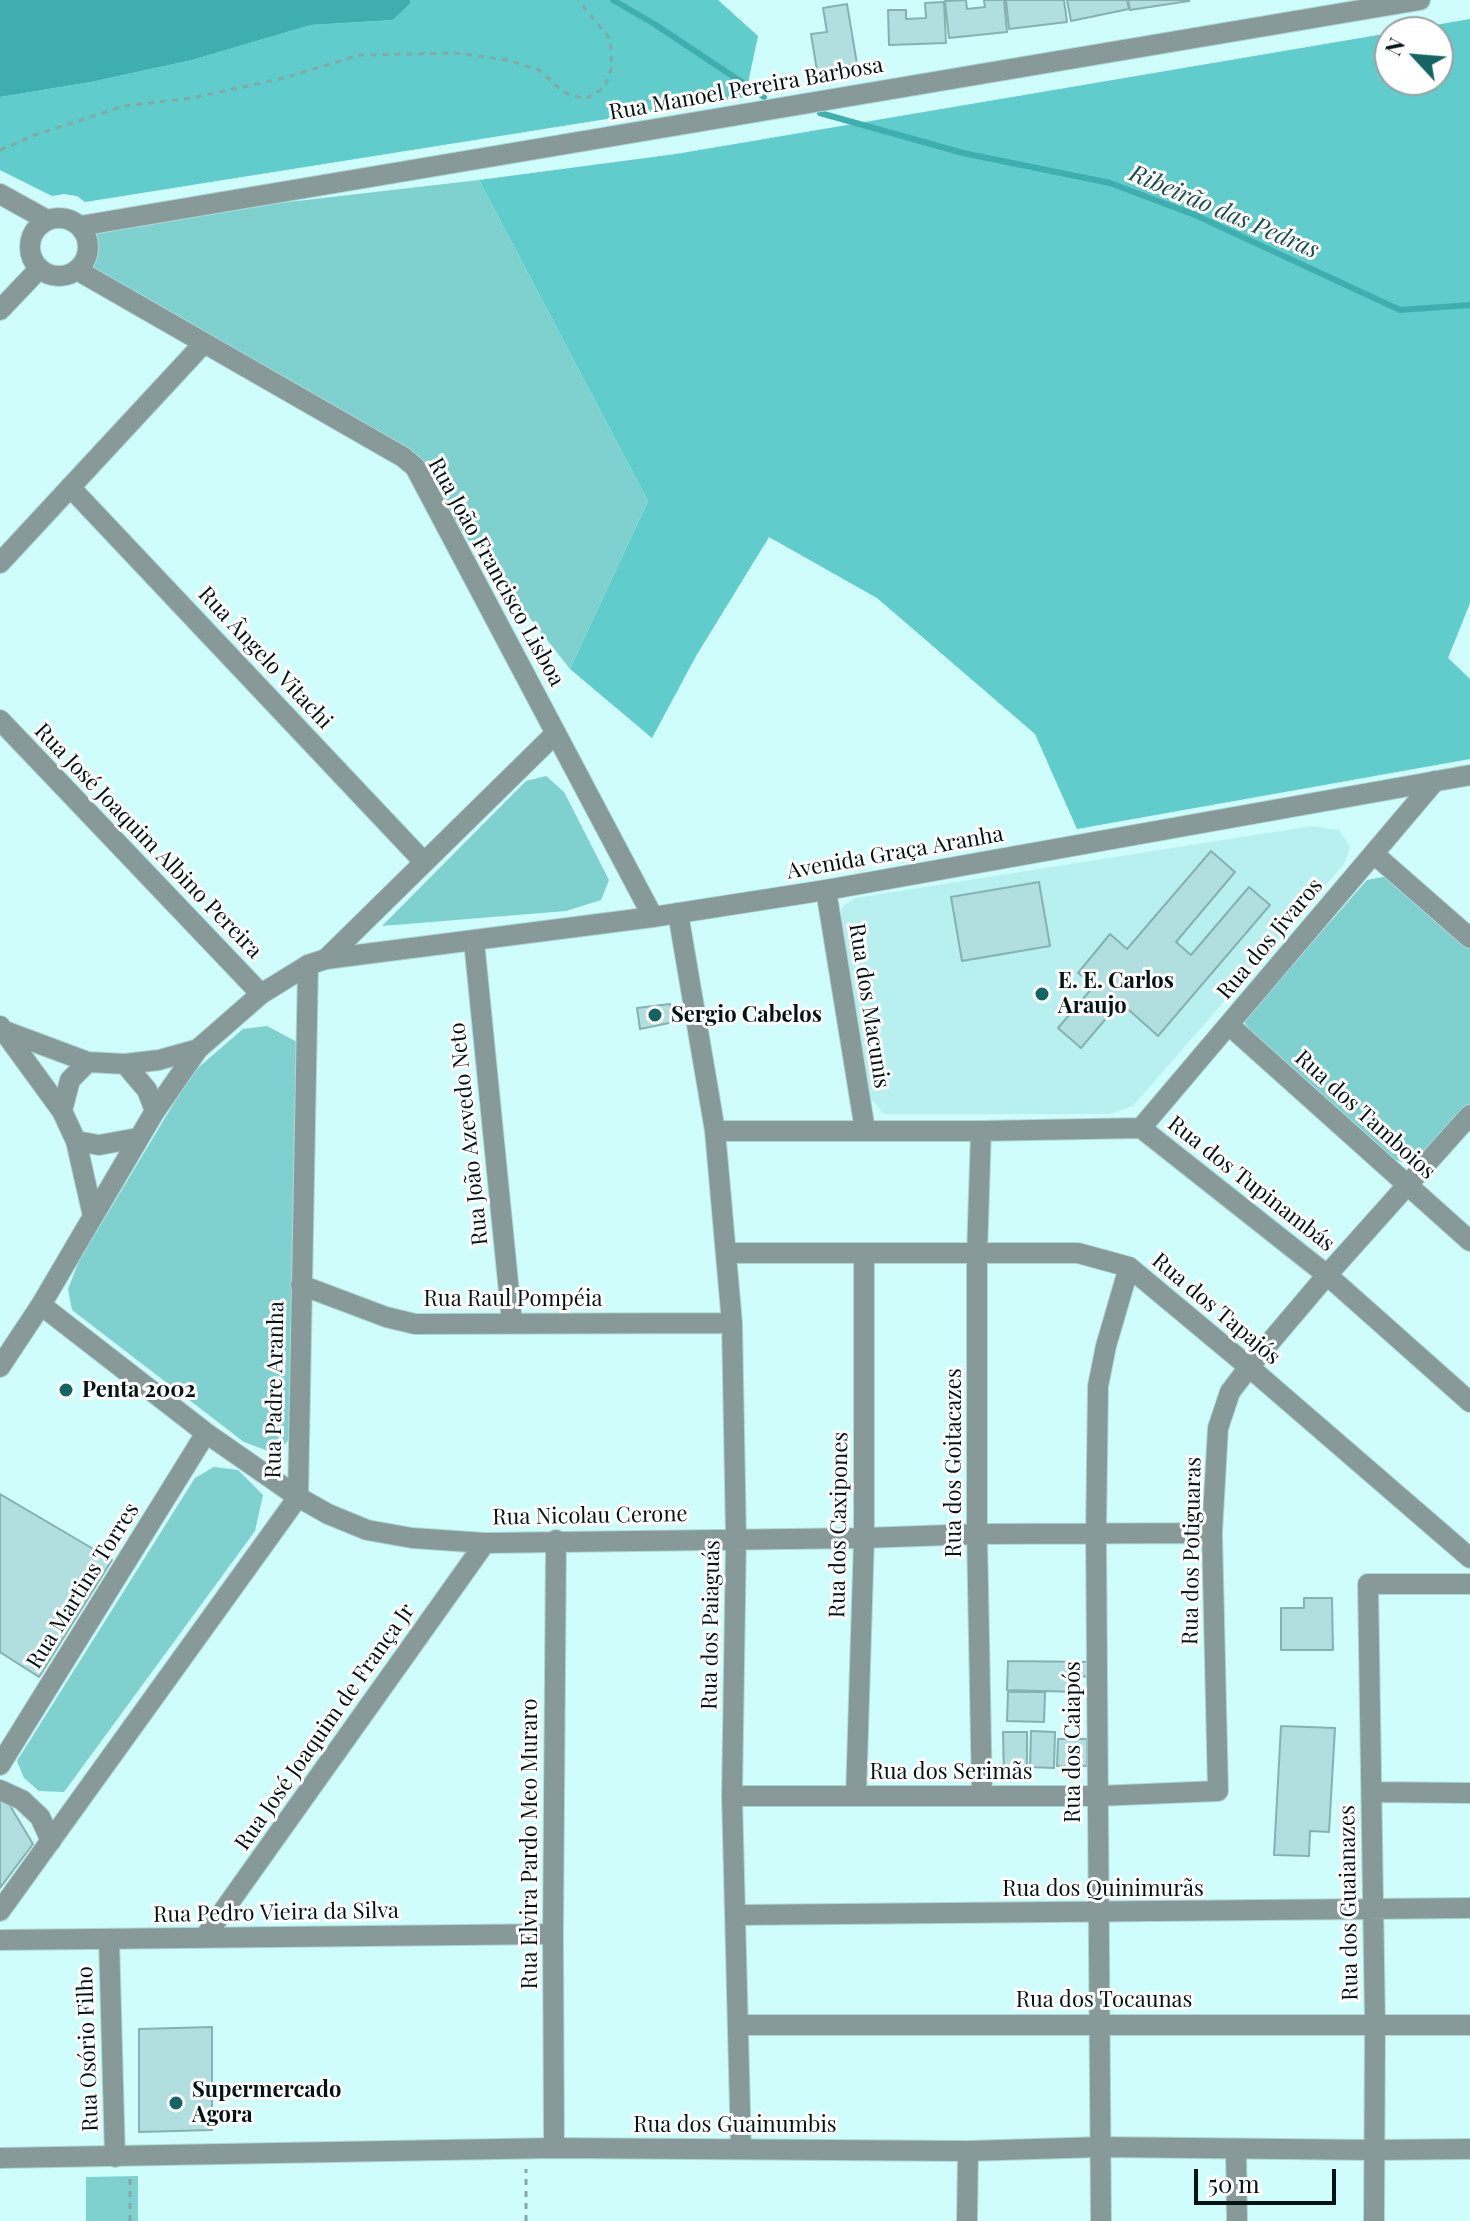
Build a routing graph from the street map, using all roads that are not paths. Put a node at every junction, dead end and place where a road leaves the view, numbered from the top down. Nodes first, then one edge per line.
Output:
1 (1420, 0) edge
2 (1358, 5) edge
3 (0, 194) edge
4 (47, 220) junction
5 (80, 226) junction
6 (39, 269) junction
7 (77, 270) junction
8 (0, 310) edge
9 (204, 343) junction
10 (70, 487) junction
11 (0, 563) edge
12 (0, 720) edge
13 (556, 733) junction
14 (1470, 775) edge
15 (1435, 781) junction
16 (1374, 854) junction
17 (424, 862) junction
18 (826, 890) junction
19 (678, 913) junction
20 (653, 917) junction
21 (1470, 938) edge
22 (474, 941) junction
23 (317, 962) junction
24 (261, 994) junction
25 (1229, 1025) junction
26 (3, 1028) edge
27 (198, 1049) junction
28 (88, 1062) junction
29 (125, 1064) junction
30 (62, 1111) junction
31 (155, 1111) junction
32 (1470, 1115) edge
33 (1141, 1128) junction
34 (865, 1130) junction
35 (715, 1131) junction
36 (981, 1131) junction
37 (138, 1138) junction
38 (76, 1141) junction
39 (1407, 1186) junction
40 (93, 1216) junction
41 (1470, 1241) edge
42 (727, 1253) junction
43 (864, 1254) junction
44 (977, 1255) junction
45 (1129, 1267) junction
46 (1327, 1275) junction
47 (301, 1285) junction
48 (41, 1305) junction
49 (512, 1322) junction
50 (732, 1323) junction
51 (0, 1367) edge
52 (1249, 1367) junction
53 (1470, 1402) edge
54 (206, 1433) junction
55 (298, 1497) junction
56 (1212, 1533) junction
57 (977, 1534) junction
58 (1096, 1534) junction
59 (736, 1538) junction
60 (864, 1538) junction
61 (556, 1540) junction
62 (485, 1543) junction
63 (1470, 1558) edge
64 (1470, 1584) edge
65 (0, 1765) edge
66 (0, 1790) edge
67 (1218, 1791) joint
68 (1372, 1792) junction
69 (1470, 1793) edge
70 (982, 1795) junction
71 (732, 1796) junction
72 (856, 1796) junction
73 (1098, 1796) junction
74 (51, 1841) junction
75 (1470, 1908) edge
76 (1374, 1910) junction
77 (0, 1911) edge
78 (1098, 1914) junction
79 (736, 1915) junction
80 (553, 1934) junction
81 (204, 1938) junction
82 (109, 1939) junction
83 (0, 1940) edge
84 (1099, 2024) junction
85 (1375, 2024) junction
86 (739, 2025) junction
87 (1470, 2025) edge
88 (1101, 2147) junction
89 (554, 2148) junction
90 (741, 2149) junction
91 (1236, 2149) junction
92 (1470, 2149) edge
93 (1373, 2150) junction
94 (968, 2151) junction
95 (122, 2157) junction
96 (0, 2158) edge
97 (967, 2221) edge
98 (1101, 2221) edge
99 (1237, 2221) edge
100 (1374, 2221) edge

1 - 2 street, Rua Manoel Pereira Barbosa
2 - 5 street, Rua Manoel Pereira Barbosa
3 - 4 street
4 - 5 street
4 - 6 street
5 - 7 street
6 - 7 street, Rua João Francisco Lisboa
6 - 8 street
7 - 9 street, Rua João Francisco Lisboa
9 - 10 street
9 - 13 street, Rua João Francisco Lisboa
10 - 11 street
10 - 17 street, Rua Ângelo Vitachi
12 - 24 street, Rua José Joaquim Albino Pereira
13 - 17 street
13 - 20 street, Rua João Francisco Lisboa
14 - 15 street, Avenida Graça Aranha
15 - 16 street, Rua dos Jivaros
15 - 18 street, Avenida Graça Aranha
16 - 21 street
16 - 25 street, Rua dos Jivaros
17 - 23 street
18 - 19 street, Avenida Graça Aranha
18 - 34 street, Rua dos Macunis
19 - 20 street, Avenida Graça Aranha
19 - 35 street, Rua dos Paiaguás
20 - 22 street, Avenida Graça Aranha
22 - 23 street, Avenida Graça Aranha
22 - 49 street, Rua João Azevedo Neto
23 - 24 street
23 - 47 street, Rua Padre Aranha
24 - 27 street
25 - 33 street, Rua dos Jivaros
25 - 39 street, Rua dos Tamboios
26 - 28 street
26 - 30 street
27 - 29 street
27 - 31 street
28 - 29 street
28 - 30 street
29 - 31 street
30 - 38 street
31 - 37 street
32 - 39 street, Rua dos Potiguaras
33 - 36 street, Rua dos Tupinambás
33 - 46 street, Rua dos Tupinambás
34 - 35 street, Rua dos Tupinambás
34 - 36 street, Rua dos Tupinambás
35 - 42 street, Rua dos Paiaguás
36 - 44 street, Rua dos Goitacazes
37 - 38 street
37 - 40 street
38 - 40 street
39 - 41 street, Rua dos Tamboios
39 - 46 street, Rua dos Potiguaras
40 - 48 street
42 - 43 street, Rua dos Tapajós
42 - 50 street, Rua dos Paiaguás
43 - 44 street, Rua dos Tapajós
43 - 60 street, Rua dos Caxipones
44 - 45 street, Rua dos Tapajós
44 - 57 street, Rua dos Goitacazes
45 - 52 street, Rua dos Tapajós
45 - 58 street, Rua dos Caiapós
46 - 52 street, Rua dos Potiguaras
46 - 53 street, Rua dos Tupinambás
47 - 49 street, Rua Raul Pompéia
47 - 55 street, Rua Padre Aranha
48 - 51 street
48 - 54 street, Rua Nicolau Cerone
49 - 50 street, Rua Raul Pompéia
50 - 59 street, Rua dos Paiaguás
52 - 56 street, Rua dos Potiguaras
52 - 63 street, Rua dos Tapajós
54 - 55 street, Rua Nicolau Cerone
54 - 65 street, Rua Martins Torres
55 - 62 street, Rua Nicolau Cerone
55 - 74 street, Rua Padre Aranha
56 - 58 street, Rua Nicolau Cerone
56 - 67 street, Rua dos Potiguaras
57 - 58 street, Rua Nicolau Cerone
57 - 60 street, Rua Nicolau Cerone
57 - 70 street, Rua dos Goitacazes
58 - 73 street, Rua dos Caiapós
59 - 60 street, Rua Nicolau Cerone
59 - 61 street, Rua Nicolau Cerone
59 - 71 street, Rua dos Paiaguás
60 - 72 street, Rua dos Caxipones
61 - 62 street, Rua Nicolau Cerone
61 - 80 street, Rua Elvira Pardo Meo Muraro
62 - 81 street, Rua José Joaquim de França Jr
64 - 68 street, Rua dos Guaianazes
66 - 74 street
67 - 73 street, Rua dos Serimãs
68 - 69 street
68 - 76 street, Rua dos Guaianazes
70 - 72 street, Rua dos Serimãs
70 - 73 street, Rua dos Serimãs
71 - 72 street, Rua dos Serimãs
71 - 79 street, Rua dos Paiaguás
73 - 78 street, Rua dos Caiapós
74 - 77 street, Rua Padre Aranha
75 - 76 street, Rua dos Quinimurãs
76 - 78 street, Rua dos Quinimurãs
76 - 85 street, Rua dos Guaianazes
78 - 79 street, Rua dos Quinimurãs
78 - 84 street, Rua dos Caiapós
79 - 86 street, Rua dos Paiaguás
80 - 81 street, Rua Pedro Vieira da Silva
80 - 89 street, Rua Elvira Pardo Meo Muraro
81 - 82 street, Rua Pedro Vieira da Silva
82 - 83 street, Rua Pedro Vieira da Silva
82 - 95 street, Rua Osório Filho
84 - 85 street, Rua dos Tocaunas
84 - 86 street, Rua dos Tocaunas
84 - 88 street, Rua dos Caiapós
85 - 87 street, Rua dos Tocaunas
85 - 93 street, Rua dos Guaianazes
86 - 90 street, Rua dos Paiaguás
88 - 91 street, Rua dos Guainumbis
88 - 94 street, Rua dos Guainumbis
88 - 98 street, Rua dos Caiapós
89 - 90 street, Rua dos Guainumbis
89 - 95 street, Rua dos Guainumbis
90 - 94 street, Rua dos Guainumbis
91 - 93 street, Rua dos Guainumbis
91 - 99 street
92 - 93 street, Rua dos Guainumbis
93 - 100 street, Rua dos Guaianazes
94 - 97 street
95 - 96 street, Rua dos Guainumbis

